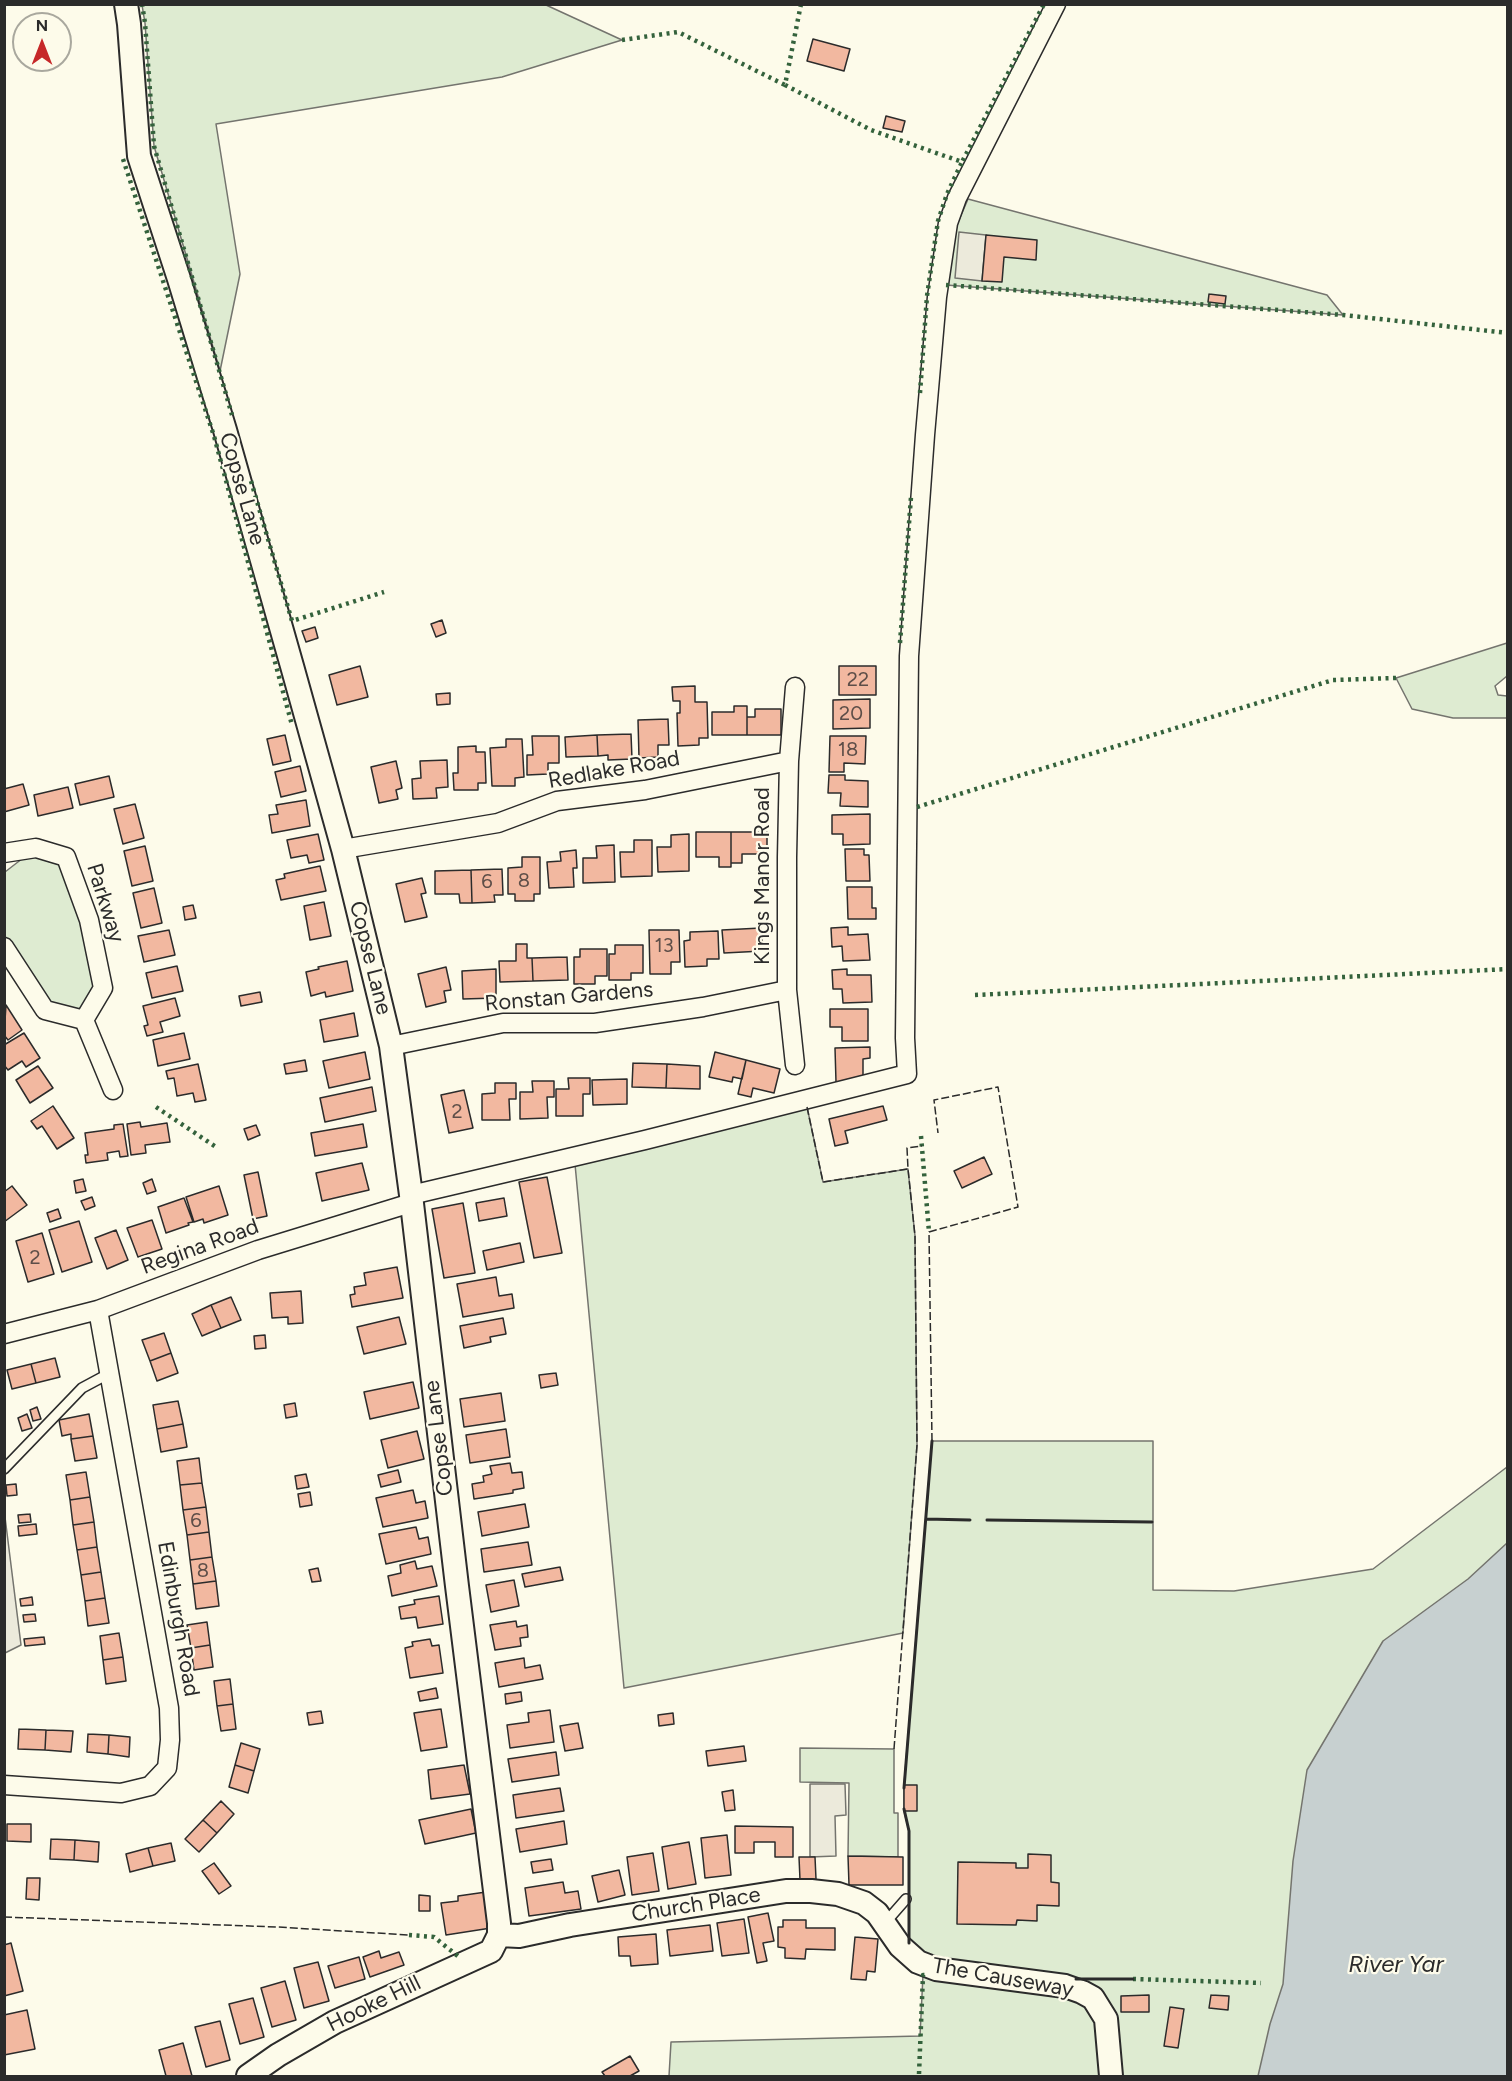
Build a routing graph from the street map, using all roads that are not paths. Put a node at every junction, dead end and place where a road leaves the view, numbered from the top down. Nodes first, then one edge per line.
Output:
1 (126, 4) edge
2 (1056, 4) edge
3 (795, 687) dead end
4 (789, 760) junction
5 (343, 849) junction
6 (4, 853) edge
7 (4, 946) edge
8 (787, 990) junction
9 (84, 1020) junction
10 (391, 1046) junction
11 (795, 1065) dead end
12 (113, 1090) dead end
13 (411, 1199) junction
14 (98, 1310) junction
15 (4, 1334) edge
16 (110, 1373) junction
17 (4, 1468) edge
18 (4, 1785) edge
19 (906, 1899) dead end
20 (885, 1923) junction
21 (499, 1935) junction
22 (248, 2076) edge
23 (1111, 2076) edge

1 - 5 street, Copse Lane
2 - 13 street, Regina Road
3 - 4 street, Kings Manor Road
4 - 5 street, Redlake Road
4 - 8 street, Kings Manor Road
5 - 10 street, Copse Lane
6 - 9 street, Parkway
7 - 9 street
8 - 10 street, Ronstan Gardens
8 - 11 street, Kings Manor Road
9 - 12 street
10 - 13 street, Copse Lane
13 - 14 street, Regina Road
13 - 21 street, Copse Lane
14 - 15 street, Regina Road
14 - 16 street, Edinburgh Road
16 - 17 lane
16 - 18 street, Edinburgh Road
19 - 20 lane
20 - 21 street, Church Place
20 - 23 street, The Causeway
21 - 22 street, Hooke Hill

